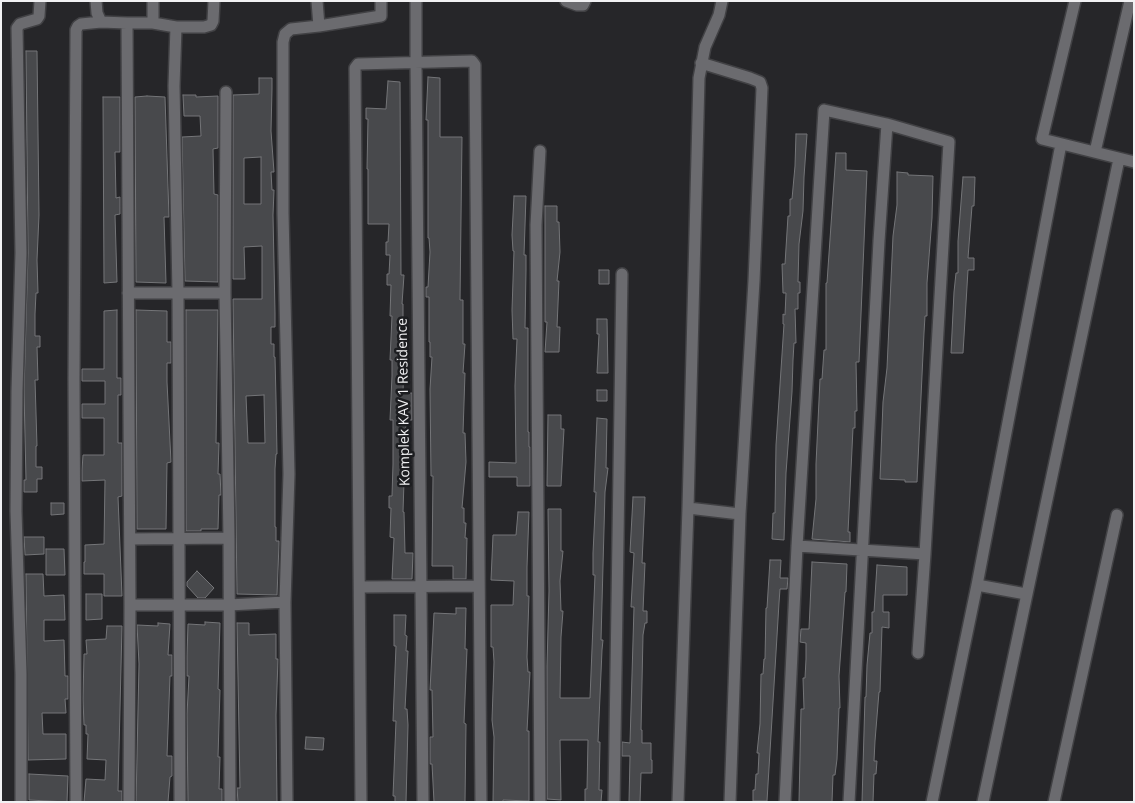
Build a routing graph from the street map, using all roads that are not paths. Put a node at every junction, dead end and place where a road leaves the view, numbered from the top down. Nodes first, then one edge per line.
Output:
1 (40, 1) edge
2 (96, 1) edge
3 (154, 1) edge
4 (214, 1) edge
5 (317, 1) edge
6 (381, 1) edge
7 (416, 1) edge
8 (566, 1) edge
9 (585, 1) edge
10 (722, 1) edge
11 (1075, 1) edge
12 (1130, 1) edge
13 (101, 22) junction
14 (127, 23) junction
15 (152, 23) junction
16 (319, 26) junction
17 (176, 27) junction
18 (416, 63) junction
19 (701, 63) junction
20 (226, 92) dead end
21 (887, 124) junction
22 (1062, 144) junction
23 (540, 151) dead end
24 (1095, 152) junction
25 (1119, 159) junction
26 (1134, 162) edge
27 (622, 274) dead end
28 (128, 293) junction
29 (178, 293) junction
30 (225, 293) junction
31 (688, 508) junction
32 (740, 514) junction
33 (1117, 515) dead end
34 (229, 538) junction
35 (130, 539) junction
36 (179, 539) junction
37 (797, 546) junction
38 (863, 550) junction
39 (925, 554) junction
40 (977, 585) junction
41 (422, 586) junction
42 (478, 586) junction
43 (360, 587) junction
44 (1026, 594) junction
45 (285, 602) junction
46 (130, 604) junction
47 (179, 605) junction
48 (229, 605) junction
49 (918, 653) dead end
50 (21, 802) edge
51 (76, 802) edge
52 (129, 802) edge
53 (180, 802) edge
54 (230, 802) edge
55 (287, 802) edge
56 (361, 802) edge
57 (423, 802) edge
58 (481, 802) edge
59 (540, 802) edge
60 (614, 802) edge
61 (678, 802) edge
62 (730, 802) edge
63 (785, 802) edge
64 (849, 802) edge
65 (932, 802) edge
66 (983, 802) edge
67 (1054, 802) edge

1 - 50 street
2 - 13 street
3 - 15 street
4 - 17 street
5 - 16 street
6 - 16 street
7 - 18 street, Komplek KAV 1 Residence
8 - 9 street
10 - 19 street
11 - 22 street
12 - 24 street
13 - 14 street
13 - 51 street
14 - 15 street
14 - 28 street
15 - 17 street
16 - 45 street
17 - 29 street
18 - 41 street, Komplek KAV 1 Residence
18 - 42 street
18 - 43 street
19 - 31 street
19 - 32 street
20 - 30 street
21 - 37 street
21 - 38 street
21 - 39 street
22 - 24 street
22 - 40 street
23 - 59 street
24 - 25 street
25 - 26 street
25 - 44 street
27 - 60 street
28 - 29 street
28 - 35 street
29 - 30 street
29 - 36 street
30 - 34 street
31 - 32 street
31 - 61 street
32 - 62 street
33 - 67 street
34 - 36 street
34 - 48 street
35 - 36 street
35 - 46 street
36 - 47 street
37 - 38 street
37 - 63 street
38 - 39 street
38 - 64 street
39 - 49 street
40 - 44 street
40 - 65 street
41 - 42 street
41 - 43 street
41 - 57 street, Komplek KAV 1 Residence
42 - 58 street
43 - 56 street
44 - 66 street
45 - 48 street
45 - 55 street
46 - 47 street
46 - 52 street
47 - 48 street
47 - 53 street
48 - 54 street

